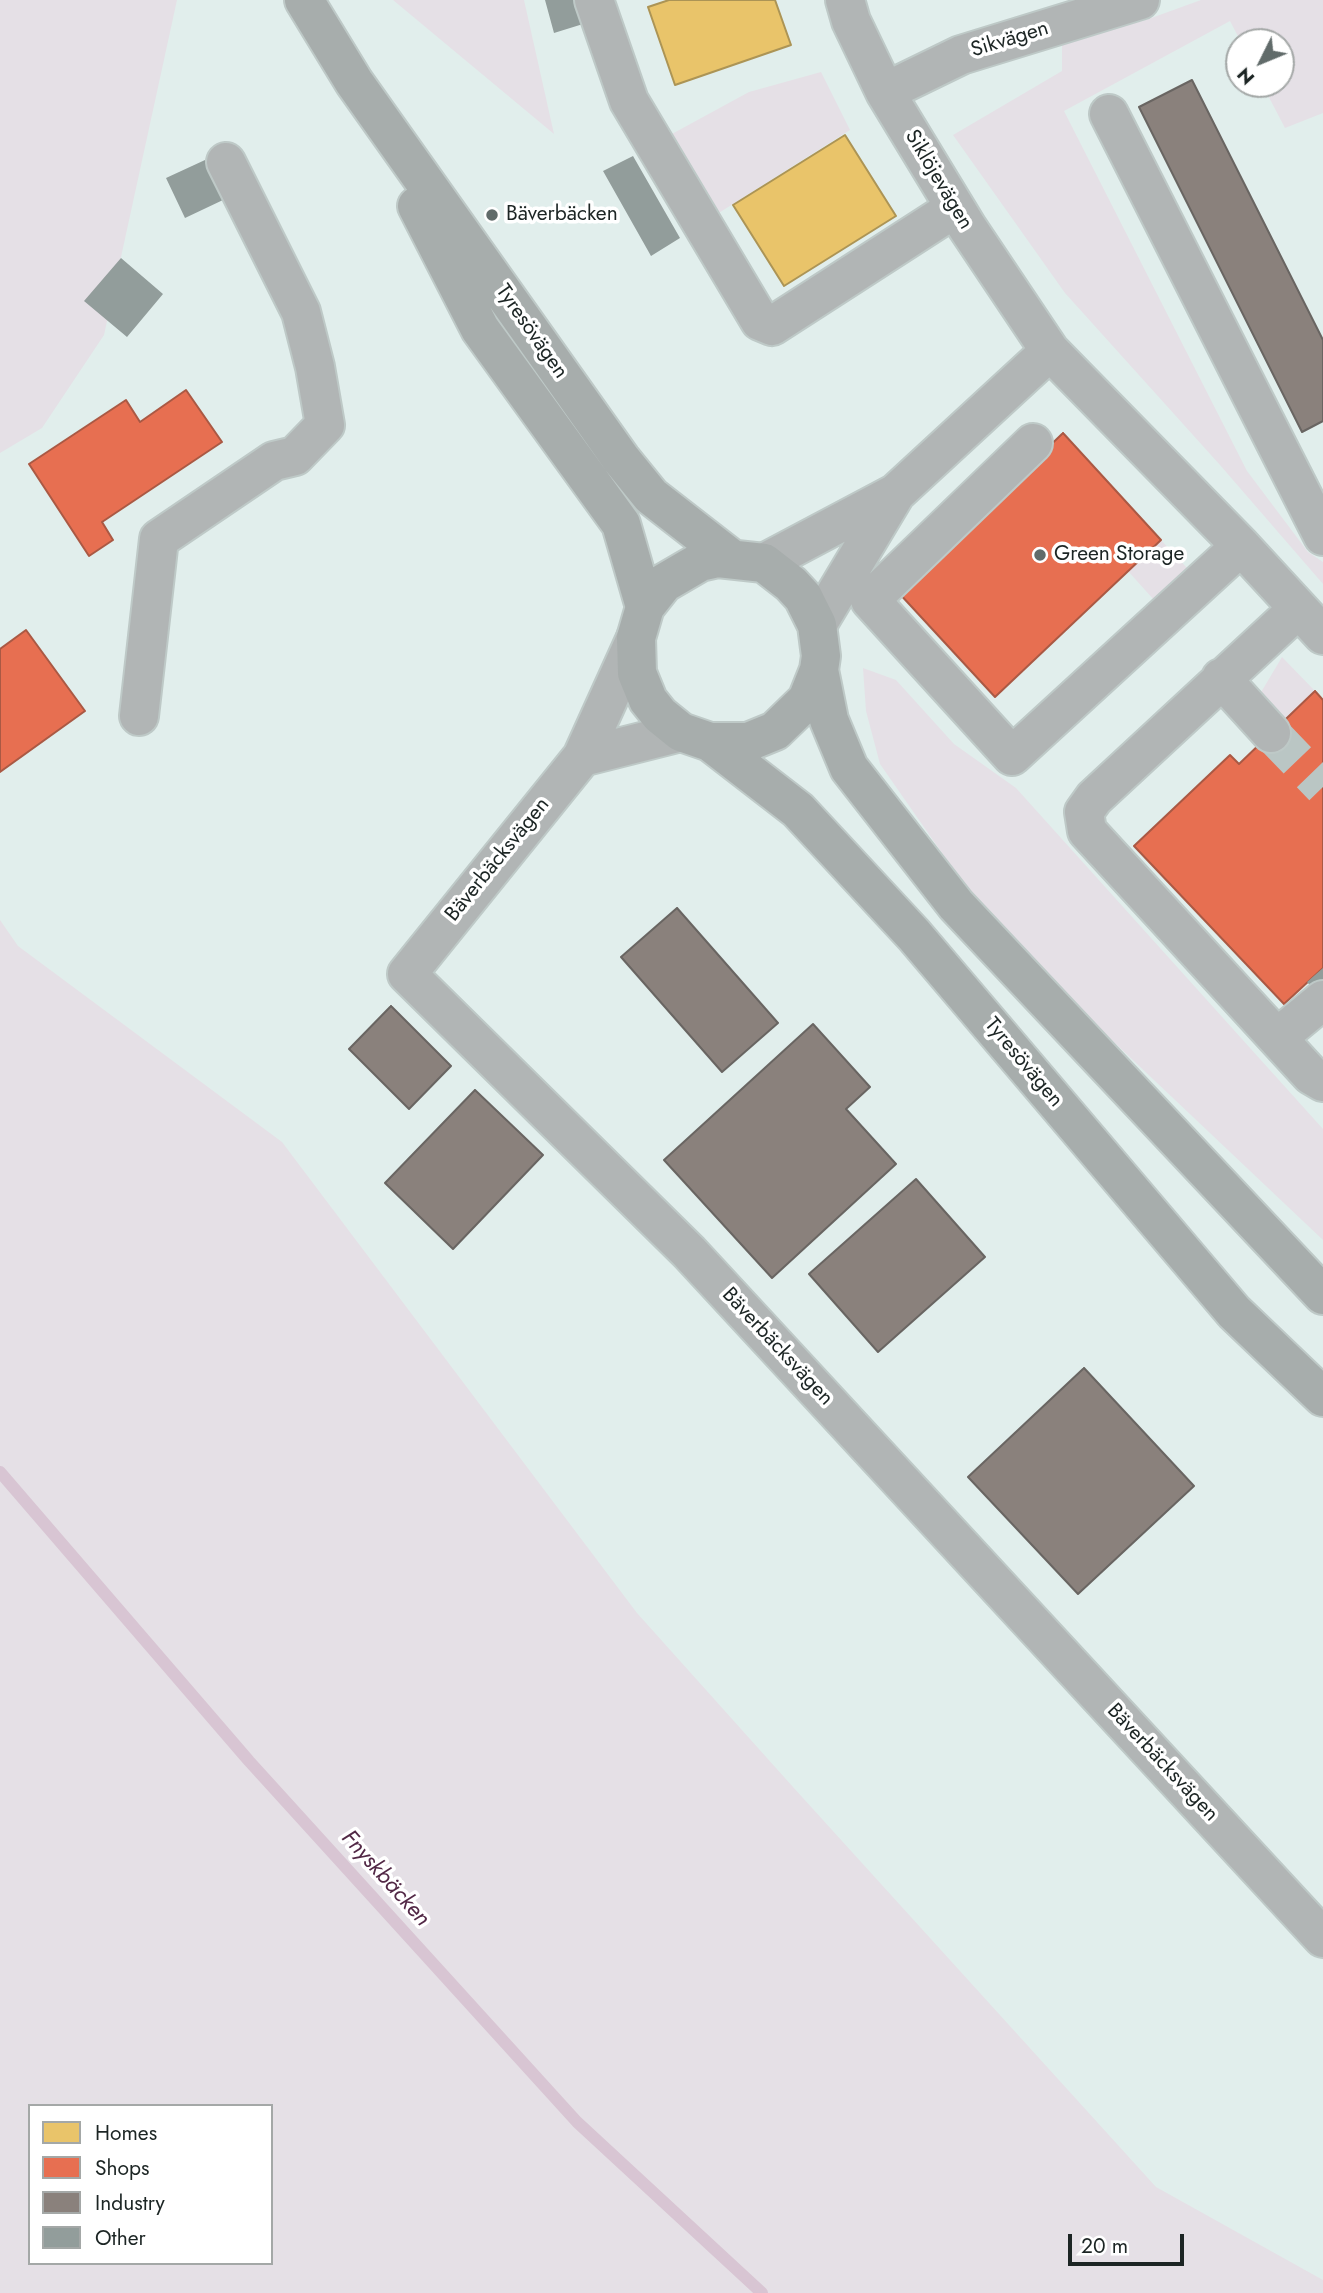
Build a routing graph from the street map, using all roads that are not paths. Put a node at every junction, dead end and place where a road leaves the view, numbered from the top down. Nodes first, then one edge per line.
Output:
1 (304, 0) edge
2 (594, 0) edge
3 (845, 0) edge
4 (1140, 0) edge
5 (354, 82) junction
6 (885, 92) junction
7 (1109, 114) dead end
8 (226, 162) dead end
9 (955, 208) junction
10 (1050, 351) junction
11 (1033, 443) dead end
12 (896, 494) junction
13 (1323, 536) edge
14 (1241, 546) junction
15 (748, 561) junction
16 (640, 622) junction
17 (1315, 623) edge
18 (817, 625) junction
19 (819, 670) junction
20 (1221, 678) junction
21 (139, 716) dead end
22 (1271, 733) tunnel mouth
23 (696, 737) junction
24 (582, 757) junction
25 (1323, 1000) edge
26 (1277, 1038) junction
27 (1323, 1082) edge
28 (1323, 1295) edge
29 (1323, 1397) edge
30 (1323, 1938) edge

1 - 5 main road, Tyresövägen
2 - 9 street
3 - 6 street, Siklöjevägen
4 - 6 street, Sikvägen
5 - 15 main road, Tyresövägen
5 - 16 main road, Tyresövägen
6 - 9 street, Siklöjevägen
7 - 13 street
8 - 21 street
9 - 10 street, Siklöjevägen
10 - 12 street
10 - 14 street, Siklöjevägen
11 - 14 street
12 - 15 street
12 - 18 street
14 - 17 street, Siklöjevägen
15 - 16 main road
15 - 18 main road, Tyresövägen
16 - 23 main road, Tyresövägen
16 - 24 street, Bäverbäcksvägen
17 - 20 street
18 - 19 main road, Tyresövägen
19 - 23 main road, Tyresövägen
19 - 28 main road, Tyresövägen
20 - 22 street
20 - 26 street
23 - 24 street
23 - 29 main road, Tyresövägen
24 - 30 street, Bäverbäcksvägen
25 - 26 street
26 - 27 street

